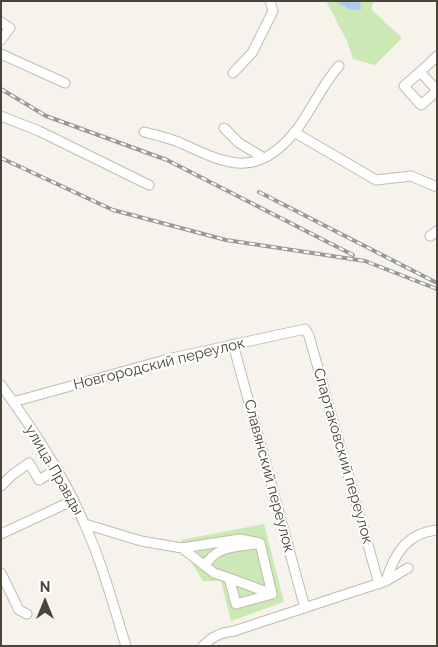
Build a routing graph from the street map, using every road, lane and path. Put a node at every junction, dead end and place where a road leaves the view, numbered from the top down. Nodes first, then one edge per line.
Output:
1 (272, 1) edge
2 (1, 22) edge
3 (1, 40) edge
4 (1, 54) edge
5 (437, 56) edge
6 (339, 66) dead end
7 (420, 72) junction
8 (233, 73) dead end
9 (65, 83) dead end
10 (437, 91) edge
11 (1, 116) edge
12 (224, 128) dead end
13 (144, 132) dead end
14 (294, 132) junction
15 (264, 158) junction
16 (149, 185) dead end
17 (437, 187) edge
18 (305, 329) joint
19 (233, 344) junction
20 (1, 385) edge
21 (13, 402) junction
22 (57, 469) junction
23 (1, 486) edge
24 (74, 500) junction
25 (85, 524) junction
26 (437, 530) edge
27 (1, 534) edge
28 (260, 543) junction
29 (182, 548) junction
30 (205, 566) junction
31 (408, 568) dead end
32 (1, 573) edge
33 (229, 578) junction
34 (382, 582) junction
35 (272, 594) junction
36 (305, 608) junction
37 (27, 614) dead end
38 (126, 646) edge
39 (203, 646) edge

1 - 8 street
2 - 3 street
4 - 9 street
5 - 7 street
6 - 14 street
7 - 10 street
7 - 10 street
11 - 16 street
12 - 15 street
13 - 15 street
14 - 15 street
14 - 17 street
18 - 19 street, Новгородский переулок
18 - 34 street, Спартаковский переулок
19 - 21 street, Новгородский переулок
19 - 36 street, Славянский переулок
20 - 21 street, улица Правды
21 - 22 street, улица Правды
22 - 23 street
22 - 24 street, улица Правды
24 - 25 street, улица Правды
24 - 27 street
25 - 29 street
25 - 38 street, улица Правды
26 - 34 street
28 - 29 street
28 - 30 street
28 - 35 street
29 - 30 street
30 - 33 street
31 - 34 street
32 - 37 street
33 - 35 street
33 - 35 street
34 - 36 street
36 - 39 street

